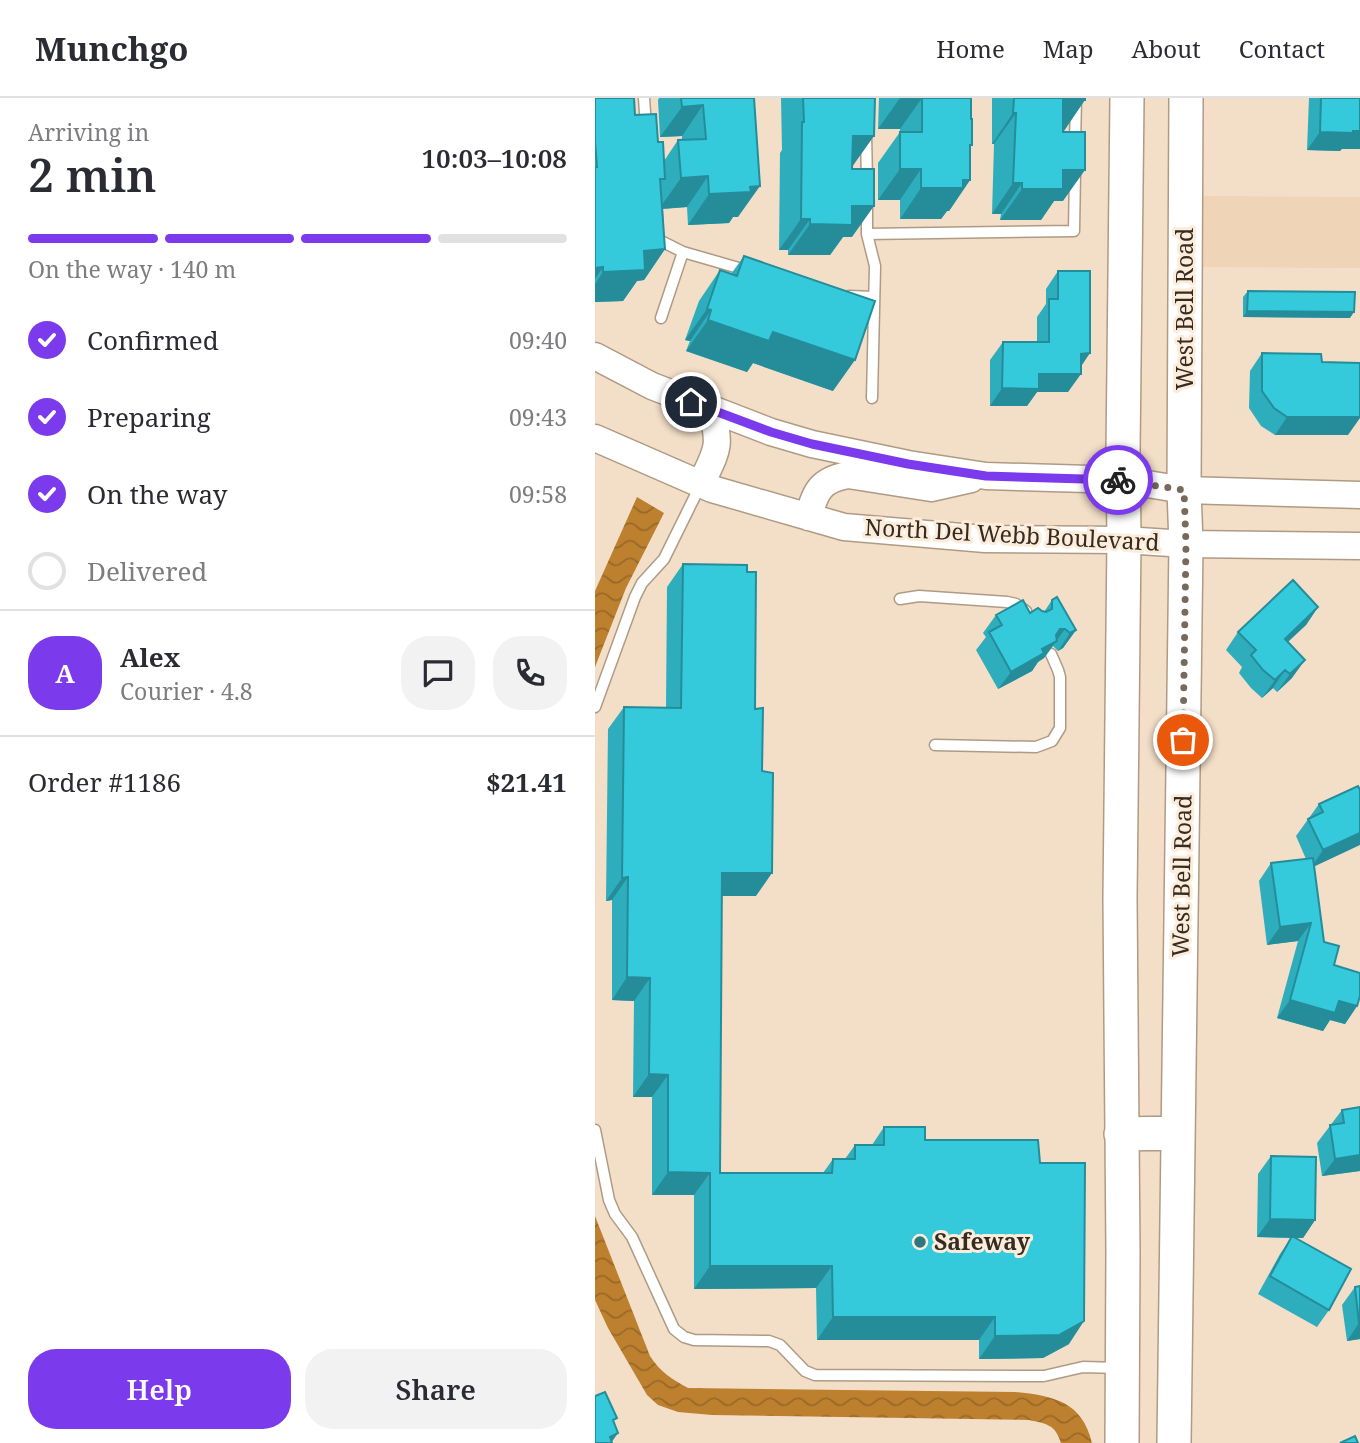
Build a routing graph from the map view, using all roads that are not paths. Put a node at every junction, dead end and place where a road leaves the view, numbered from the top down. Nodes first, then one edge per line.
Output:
1 (645, 98) edge
2 (1076, 98) edge
3 (1127, 98) edge
4 (1186, 98) edge
5 (866, 125) edge
6 (647, 140) edge
7 (1075, 151) edge
8 (1075, 165) edge
9 (652, 224) edge
10 (867, 234) junction
11 (683, 252) junction
12 (758, 274) edge
13 (843, 296) edge
14 (874, 297) junction
15 (661, 318) dead end
16 (595, 356) edge
17 (872, 398) dead end
18 (711, 410) junction
19 (595, 438) edge
20 (986, 476) junction
21 (1123, 480) junction
22 (701, 484) junction
23 (1184, 490) junction
24 (1360, 495) edge
25 (808, 517) junction
26 (1125, 540) junction
27 (1186, 544) junction
28 (1360, 546) edge
29 (900, 599) dead end
30 (1033, 622) edge
31 (1051, 654) edge
32 (595, 707) edge
33 (935, 745) dead end
34 (595, 1130) edge
35 (1177, 1133) junction
36 (1121, 1134) junction
37 (1122, 1368) junction
38 (1122, 1443) edge
39 (1174, 1443) edge

1 - 6 lane
2 - 7 lane
3 - 21 main road
4 - 23 main road, West Bell Road
5 - 10 lane
8 - 10 lane
9 - 11 lane
10 - 14 lane
11 - 12 lane
11 - 15 lane
13 - 14 lane
14 - 17 lane
16 - 18 street
18 - 20 street
18 - 22 street
19 - 22 street, North Del Webb Boulevard
20 - 21 street
20 - 25 street
21 - 23 street
21 - 26 main road
22 - 25 street, North Del Webb Boulevard
22 - 32 lane
23 - 24 street
23 - 27 main road, West Bell Road
25 - 26 street, North Del Webb Boulevard
26 - 27 street, North Del Webb Boulevard
26 - 36 main road
27 - 28 street, North Del Webb Boulevard
27 - 35 main road, West Bell Road
29 - 30 lane
31 - 33 lane
34 - 37 lane
35 - 36 main road
35 - 39 main road, West Bell Road
36 - 37 main road
37 - 38 main road

